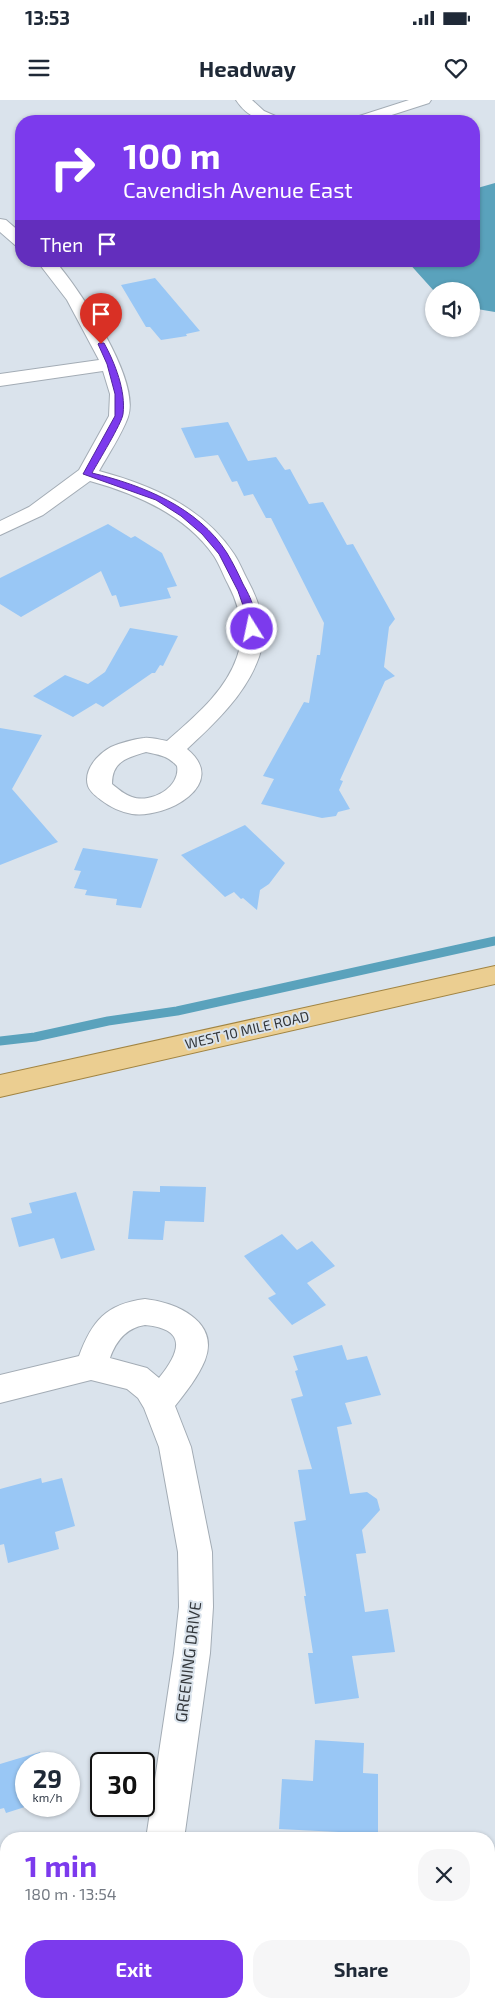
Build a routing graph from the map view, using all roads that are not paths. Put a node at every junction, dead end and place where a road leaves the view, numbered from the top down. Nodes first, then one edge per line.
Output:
1 (243, 100) edge
2 (424, 100) edge
3 (261, 115) edge
4 (377, 115) edge
5 (0, 224) edge
6 (15, 236) edge
7 (50, 267) edge
8 (110, 364) junction
9 (0, 380) edge
10 (87, 474) junction
11 (0, 529) edge
12 (172, 749) dead end
13 (495, 975) edge
14 (0, 1086) edge
15 (91, 1367) junction
16 (0, 1389) edge
17 (158, 1403) junction
18 (166, 1832) edge

1 - 3 street
2 - 4 street
5 - 6 street
7 - 8 street
8 - 9 street
8 - 10 street
10 - 11 street
10 - 12 street
13 - 14 main road, WEST 10 MILE ROAD
15 - 16 street
15 - 17 street, GREENING DRIVE
15 - 17 street
17 - 18 street, GREENING DRIVE

